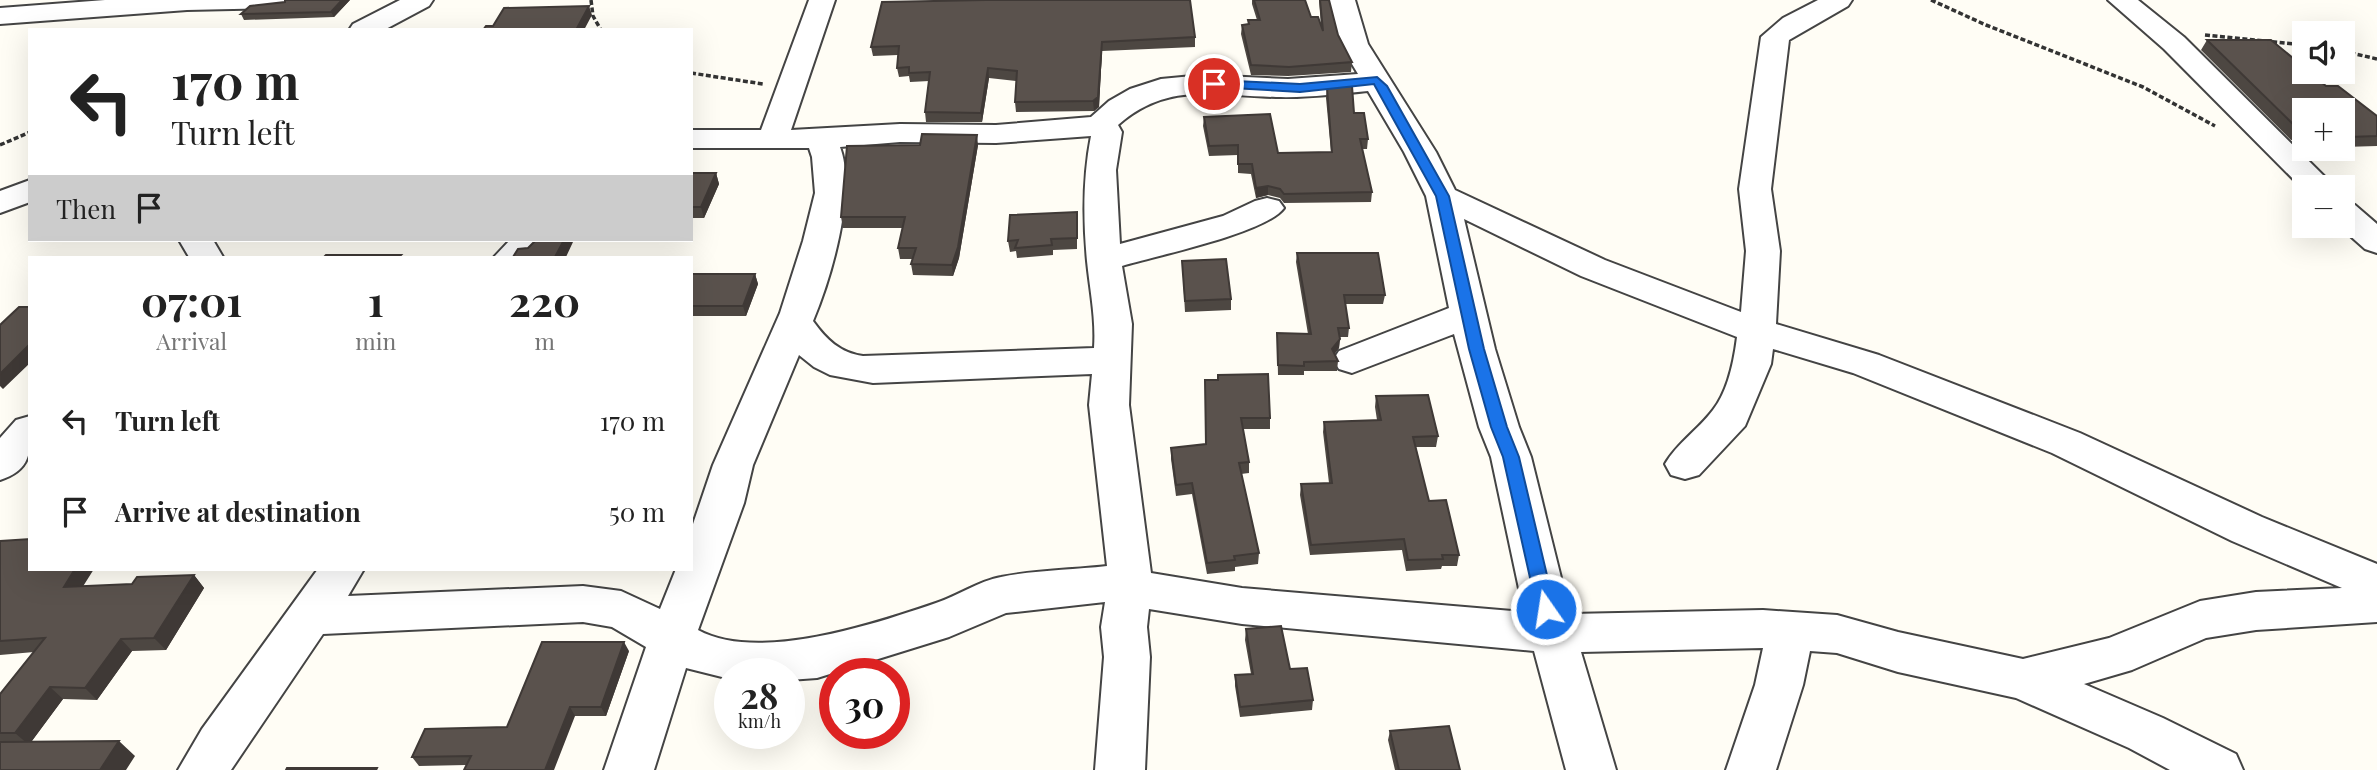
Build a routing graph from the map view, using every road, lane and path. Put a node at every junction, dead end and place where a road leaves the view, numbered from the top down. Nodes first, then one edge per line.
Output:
1 (275, 0) edge
2 (420, 0) edge
3 (591, 0) edge
4 (821, 0) edge
5 (1342, 0) edge
6 (1839, 0) edge
7 (1931, 0) edge
8 (2121, 0) edge
9 (21, 15) edge
10 (367, 28) edge
11 (600, 28) edge
12 (2159, 31) junction
13 (2292, 45) edge
14 (2355, 53) edge
15 (2377, 58) edge
16 (693, 74) edge
17 (1377, 80) junction
18 (792, 86) junction
19 (1099, 126) junction
20 (2222, 130) dead end
21 (28, 133) edge
22 (773, 138) junction
23 (693, 139) edge
24 (821, 139) junction
25 (0, 145) edge
26 (2307, 175) edge
27 (28, 191) edge
28 (1442, 196) junction
29 (0, 202) edge
30 (28, 208) edge
31 (1267, 208) dead end
32 (0, 209) edge
33 (2355, 223) edge
34 (528, 242) edge
35 (2377, 242) edge
36 (512, 256) edge
37 (1104, 260) junction
38 (1469, 314) junction
39 (794, 321) junction
40 (1757, 331) junction
41 (1112, 360) junction
42 (1352, 360) dead end
43 (28, 420) edge
44 (0, 421) edge
45 (28, 432) edge
46 (1685, 464) dead end
47 (0, 465) edge
48 (341, 571) edge
49 (2377, 583) edge
50 (1130, 586) junction
51 (2377, 604) edge
52 (312, 616) junction
53 (1789, 630) junction
54 (1552, 634) junction
55 (671, 640) junction
56 (2023, 679) junction
57 (203, 770) edge
58 (629, 770) edge
59 (1120, 770) edge
60 (1591, 770) edge
61 (1751, 770) edge
62 (2218, 770) edge

1 - 9 street
2 - 10 street
3 - 11 path
4 - 18 street
5 - 17 street
6 - 40 street
7 - 20 path
8 - 12 street
12 - 13 path
12 - 26 street
14 - 15 path
16 - 18 path
17 - 19 street
17 - 28 street
18 - 22 street
19 - 24 street
19 - 37 street
21 - 25 path
22 - 23 street
22 - 24 street
24 - 39 street
27 - 29 street
28 - 38 street
28 - 40 street
30 - 32 street
31 - 37 street
33 - 35 street
34 - 36 street
37 - 41 street
38 - 42 street
38 - 54 street
39 - 41 street
39 - 55 street
40 - 46 street
40 - 49 street
41 - 50 street
43 - 44 street
45 - 47 street
48 - 52 street
50 - 54 street
50 - 55 street
50 - 59 street
51 - 56 street
52 - 55 street
52 - 57 street
53 - 54 street
53 - 56 street
53 - 61 street
54 - 60 street
55 - 58 street
56 - 62 street

